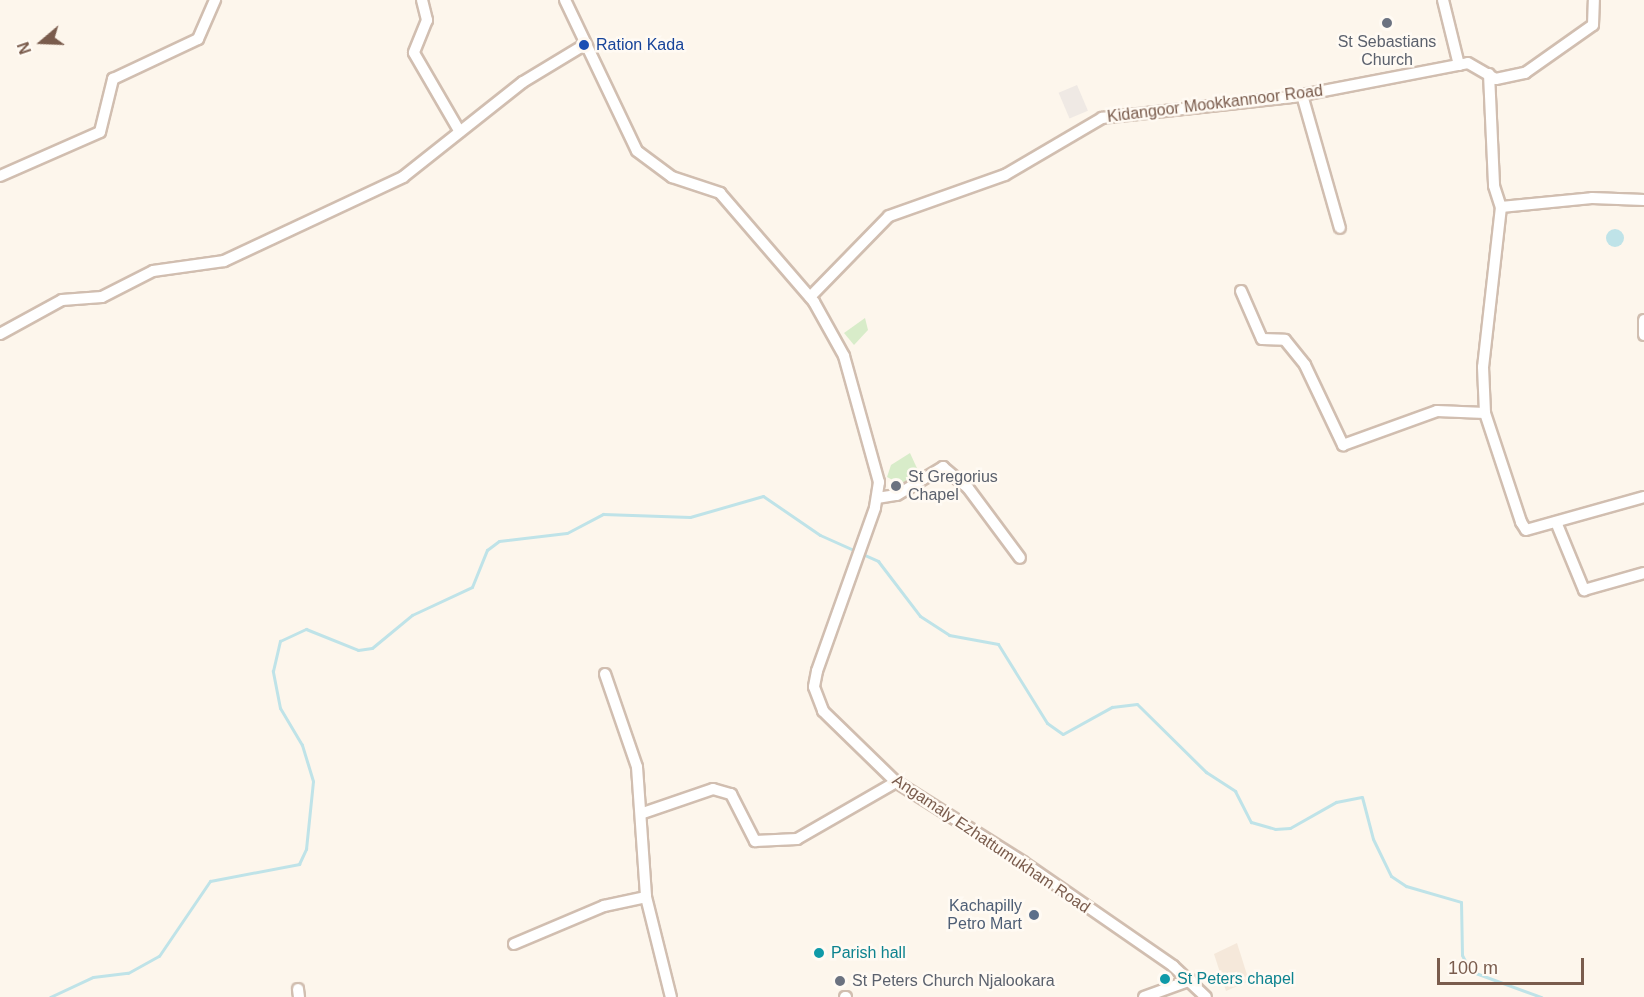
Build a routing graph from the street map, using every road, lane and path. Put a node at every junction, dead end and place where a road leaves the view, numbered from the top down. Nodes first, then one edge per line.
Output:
1 (215, 0) edge
2 (422, 0) edge
3 (565, 0) edge
4 (1443, 0) edge
5 (1594, 0) edge
6 (584, 45) junction
7 (1459, 65) junction
8 (1489, 75) junction
9 (1302, 95) junction
10 (460, 132) junction
11 (0, 176) edge
12 (1639, 199) edge
13 (1501, 207) junction
14 (1340, 228) dead end
15 (1241, 291) dead end
16 (810, 297) junction
17 (1644, 320) edge
18 (0, 334) edge
19 (1644, 334) edge
20 (1485, 413) junction
21 (1644, 497) edge
22 (877, 498) junction
23 (1556, 522) junction
24 (1020, 558) dead end
25 (1644, 573) edge
26 (604, 674) dead end
27 (896, 782) junction
28 (643, 813) junction
29 (646, 897) junction
30 (514, 944) dead end
31 (1191, 980) junction
32 (671, 997) edge
33 (1144, 997) edge
34 (1206, 997) edge

1 - 11 street
2 - 10 street
3 - 6 street, Angamaly Ezhattumukham Road
4 - 7 street
5 - 8 street, Kidangoor Mookkannoor Road
6 - 10 street
6 - 16 street, Angamaly Ezhattumukham Road
7 - 8 street, Kidangoor Mookkannoor Road
7 - 9 street, Kidangoor Mookkannoor Road
8 - 13 street
9 - 14 street
9 - 16 street, Kidangoor Mookkannoor Road
10 - 18 street
12 - 13 street
13 - 20 street
15 - 20 street
16 - 22 street, Angamaly Ezhattumukham Road
17 - 19 street
20 - 23 street
21 - 23 street
22 - 24 street
22 - 27 street, Angamaly Ezhattumukham Road
23 - 25 street
26 - 28 street
27 - 28 street
27 - 31 street, Angamaly Ezhattumukham Road
28 - 29 street
29 - 30 street
29 - 32 street
31 - 33 street
31 - 34 street, Angamaly Ezhattumukham Road

